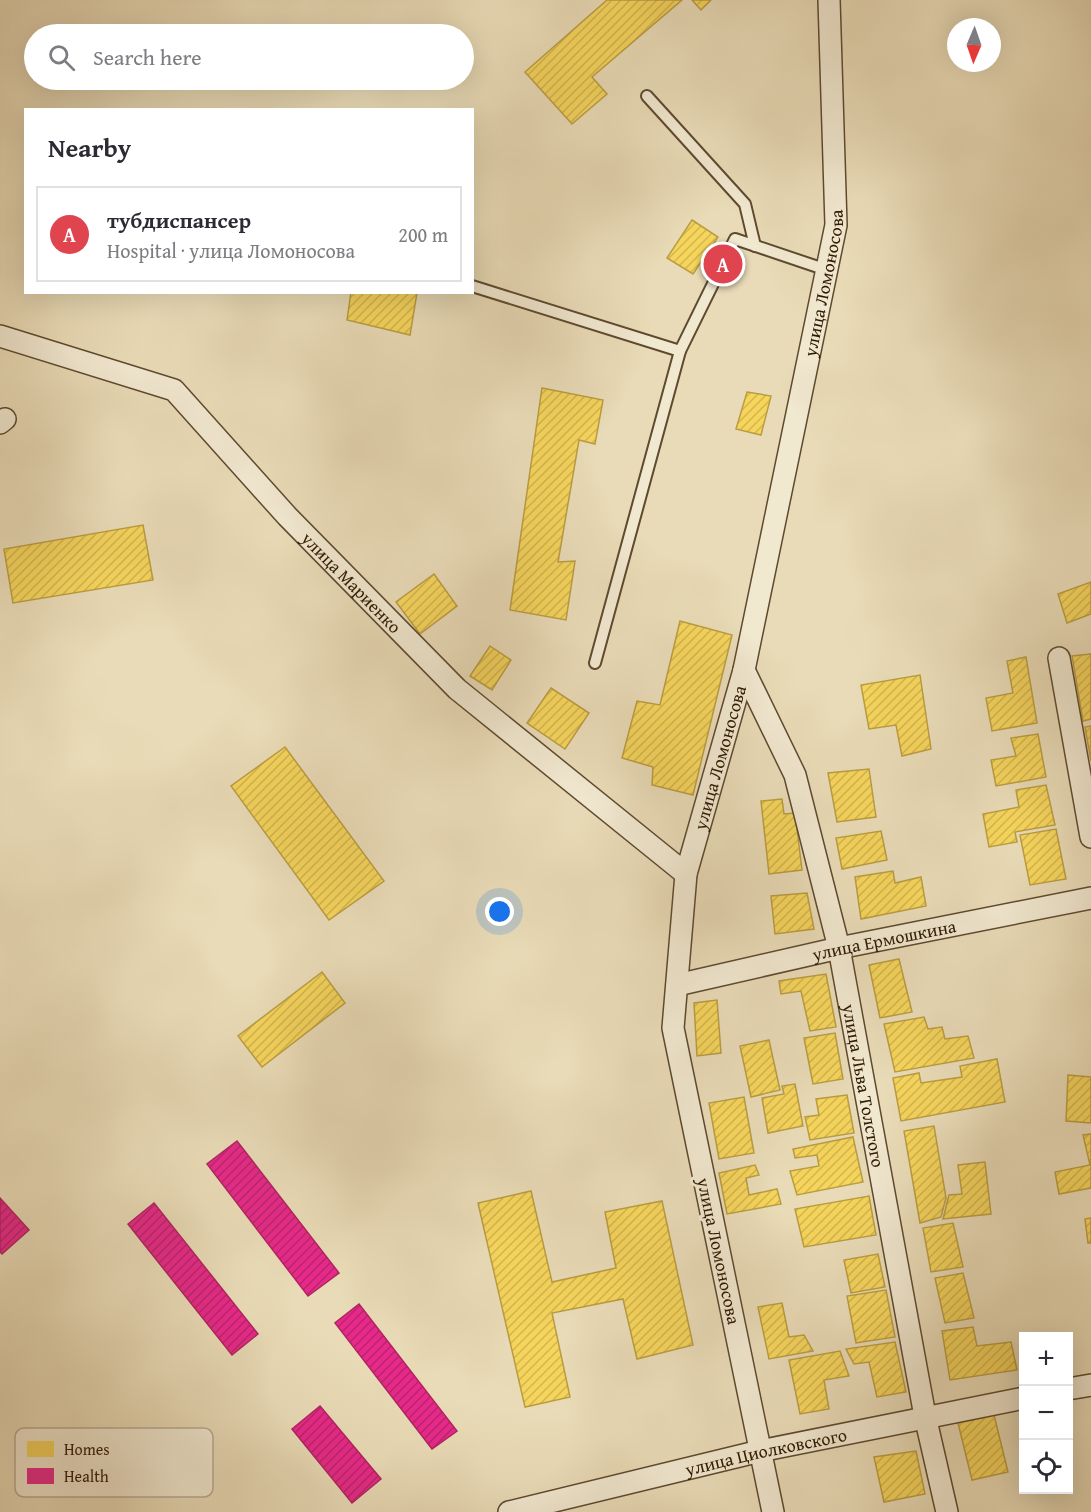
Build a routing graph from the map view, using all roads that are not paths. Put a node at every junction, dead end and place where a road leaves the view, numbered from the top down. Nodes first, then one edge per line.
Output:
1 (830, 0) edge
2 (648, 96) dead end
3 (755, 246) junction
4 (827, 270) junction
5 (474, 287) edge
6 (0, 336) edge
7 (680, 351) junction
8 (1059, 658) dead end
9 (595, 663) dead end
10 (744, 670) junction
11 (1091, 837) edge
12 (686, 874) junction
13 (1091, 898) edge
14 (839, 948) junction
15 (677, 985) junction
16 (1091, 1385) edge
17 (1073, 1388) edge
18 (1019, 1399) edge
19 (925, 1416) junction
20 (760, 1451) junction
21 (509, 1512) edge
22 (773, 1512) edge
23 (947, 1512) edge

1 - 4 street, улица Ломоносова
2 - 3 lane
3 - 4 lane
3 - 7 lane
4 - 10 street, улица Ломоносова
5 - 7 lane
6 - 12 street, улица Мариенко
7 - 9 lane
8 - 11 street
10 - 12 street, улица Ломоносова
10 - 14 street, улица Льва Толстого
12 - 15 street, улица Ломоносова
13 - 14 street, улица Ермошкина
14 - 15 street, улица Ермошкина
14 - 19 street, улица Льва Толстого
15 - 20 street, улица Ломоносова
16 - 17 street
18 - 19 street, улица Циолковского
19 - 20 street, улица Циолковского
19 - 23 street, улица Льва Толстого
20 - 21 street, улица Циолковского
20 - 22 street, улица Ломоносова

